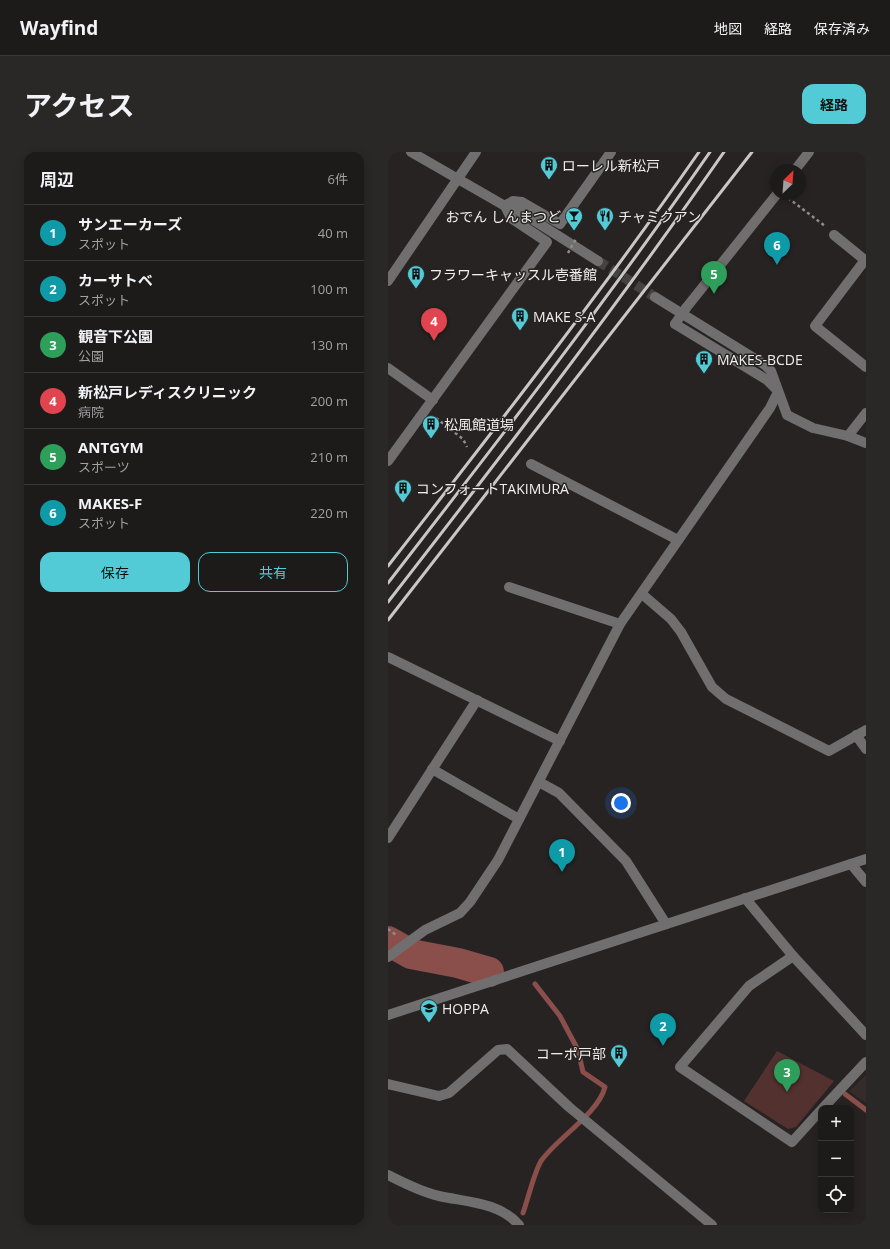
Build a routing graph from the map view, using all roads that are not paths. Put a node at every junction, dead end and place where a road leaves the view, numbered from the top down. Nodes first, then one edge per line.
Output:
1 (411, 152) edge
2 (476, 152) edge
3 (610, 152) edge
4 (809, 152) edge
5 (800, 164) edge
6 (458, 178) junction
7 (777, 200) edge
8 (506, 205) junction
9 (832, 233) road end
10 (598, 261) tunnel mouth
11 (866, 261) edge
12 (388, 281) edge
13 (654, 297) tunnel mouth
14 (866, 367) edge
15 (388, 368) edge
16 (778, 392) junction
17 (433, 400) junction
18 (866, 413) edge
19 (848, 436) junction
20 (866, 443) edge
21 (388, 461) edge
22 (531, 464) dead end
23 (678, 540) junction
24 (509, 587) dead end
25 (642, 594) junction
26 (620, 624) junction
27 (388, 657) edge
28 (477, 700) junction
29 (866, 730) edge
30 (856, 736) junction
31 (560, 741) junction
32 (866, 749) edge
33 (432, 769) junction
34 (539, 782) junction
35 (519, 819) junction
36 (388, 838) edge
37 (866, 859) edge
38 (851, 864) junction
39 (866, 882) edge
40 (745, 898) junction
41 (666, 924) junction
42 (793, 956) junction
43 (388, 957) edge
44 (388, 1015) edge
45 (866, 1035) edge
46 (866, 1062) edge
47 (388, 1084) edge
48 (826, 1105) edge
49 (818, 1113) edge
50 (388, 1175) edge
51 (518, 1225) edge
52 (712, 1225) edge

1 - 6 street
2 - 6 street
3 - 8 street
4 - 5 street
6 - 8 street
6 - 12 street
7 - 16 street, bridge
8 - 10 street
8 - 17 street
9 - 11 street
11 - 14 street
13 - 16 street
15 - 17 street
16 - 19 street
16 - 23 street
17 - 21 street
18 - 19 street
19 - 20 street
22 - 23 street
23 - 25 street
24 - 26 street
25 - 26 street
25 - 30 street
26 - 31 street
27 - 28 street
28 - 31 street
28 - 33 street
29 - 30 street
30 - 32 street
31 - 34 street
33 - 35 street
33 - 36 street
34 - 35 street
34 - 41 street
35 - 43 street
37 - 38 street
38 - 39 street
38 - 40 street
40 - 41 street
40 - 42 street
41 - 44 street
42 - 45 street
42 - 49 street
46 - 48 street
47 - 52 street
50 - 51 street

